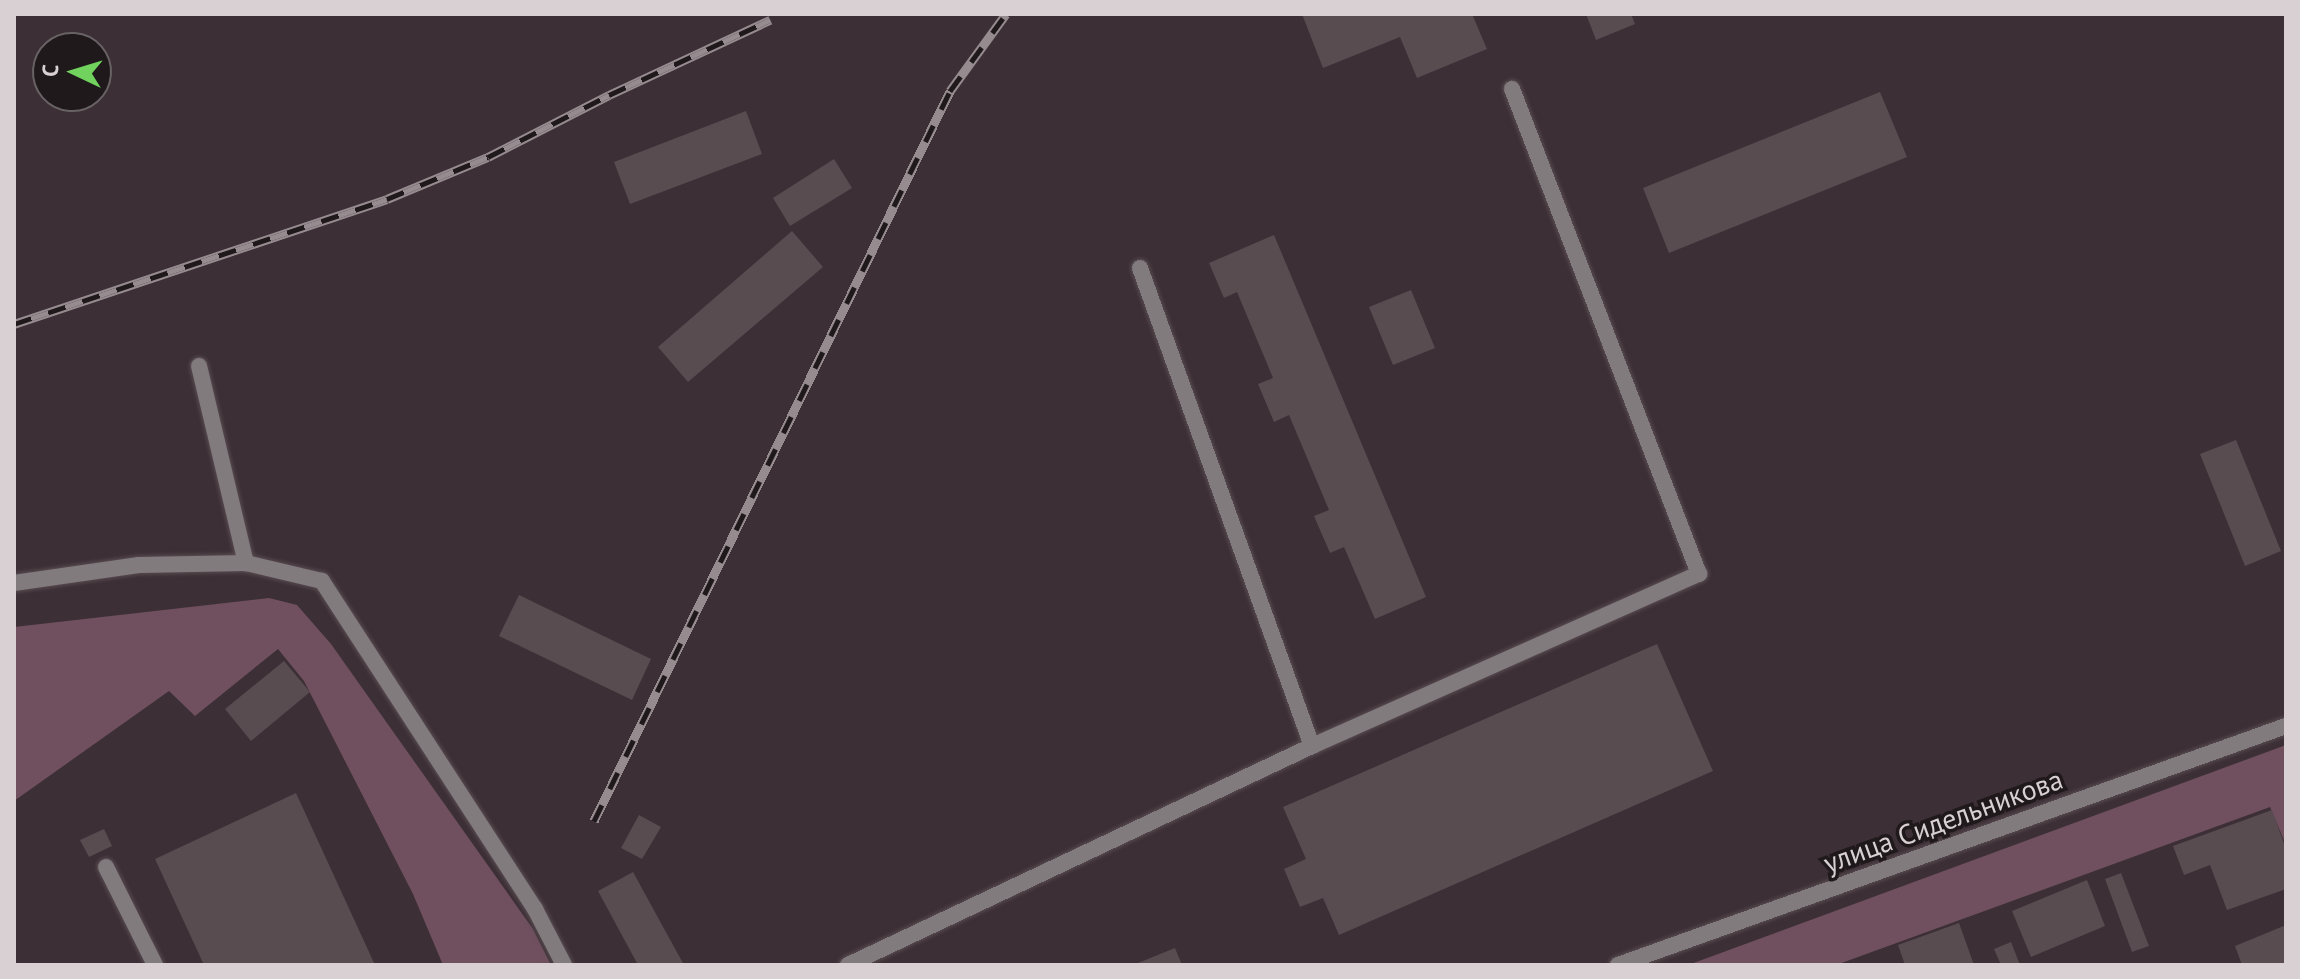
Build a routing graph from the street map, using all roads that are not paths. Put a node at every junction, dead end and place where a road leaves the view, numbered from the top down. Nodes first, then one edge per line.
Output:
1 (1512, 89) dead end
2 (1140, 268) dead end
3 (199, 366) dead end
4 (246, 563) junction
5 (14, 583) edge
6 (2286, 726) edge
7 (1312, 746) junction
8 (106, 867) dead end
9 (155, 965) edge
10 (564, 965) edge
11 (848, 965) edge
12 (1618, 965) edge

1 - 7 street
2 - 7 street
3 - 4 street
4 - 5 street
4 - 10 street
6 - 12 street, улица Сидельникова
7 - 11 street
8 - 9 street

